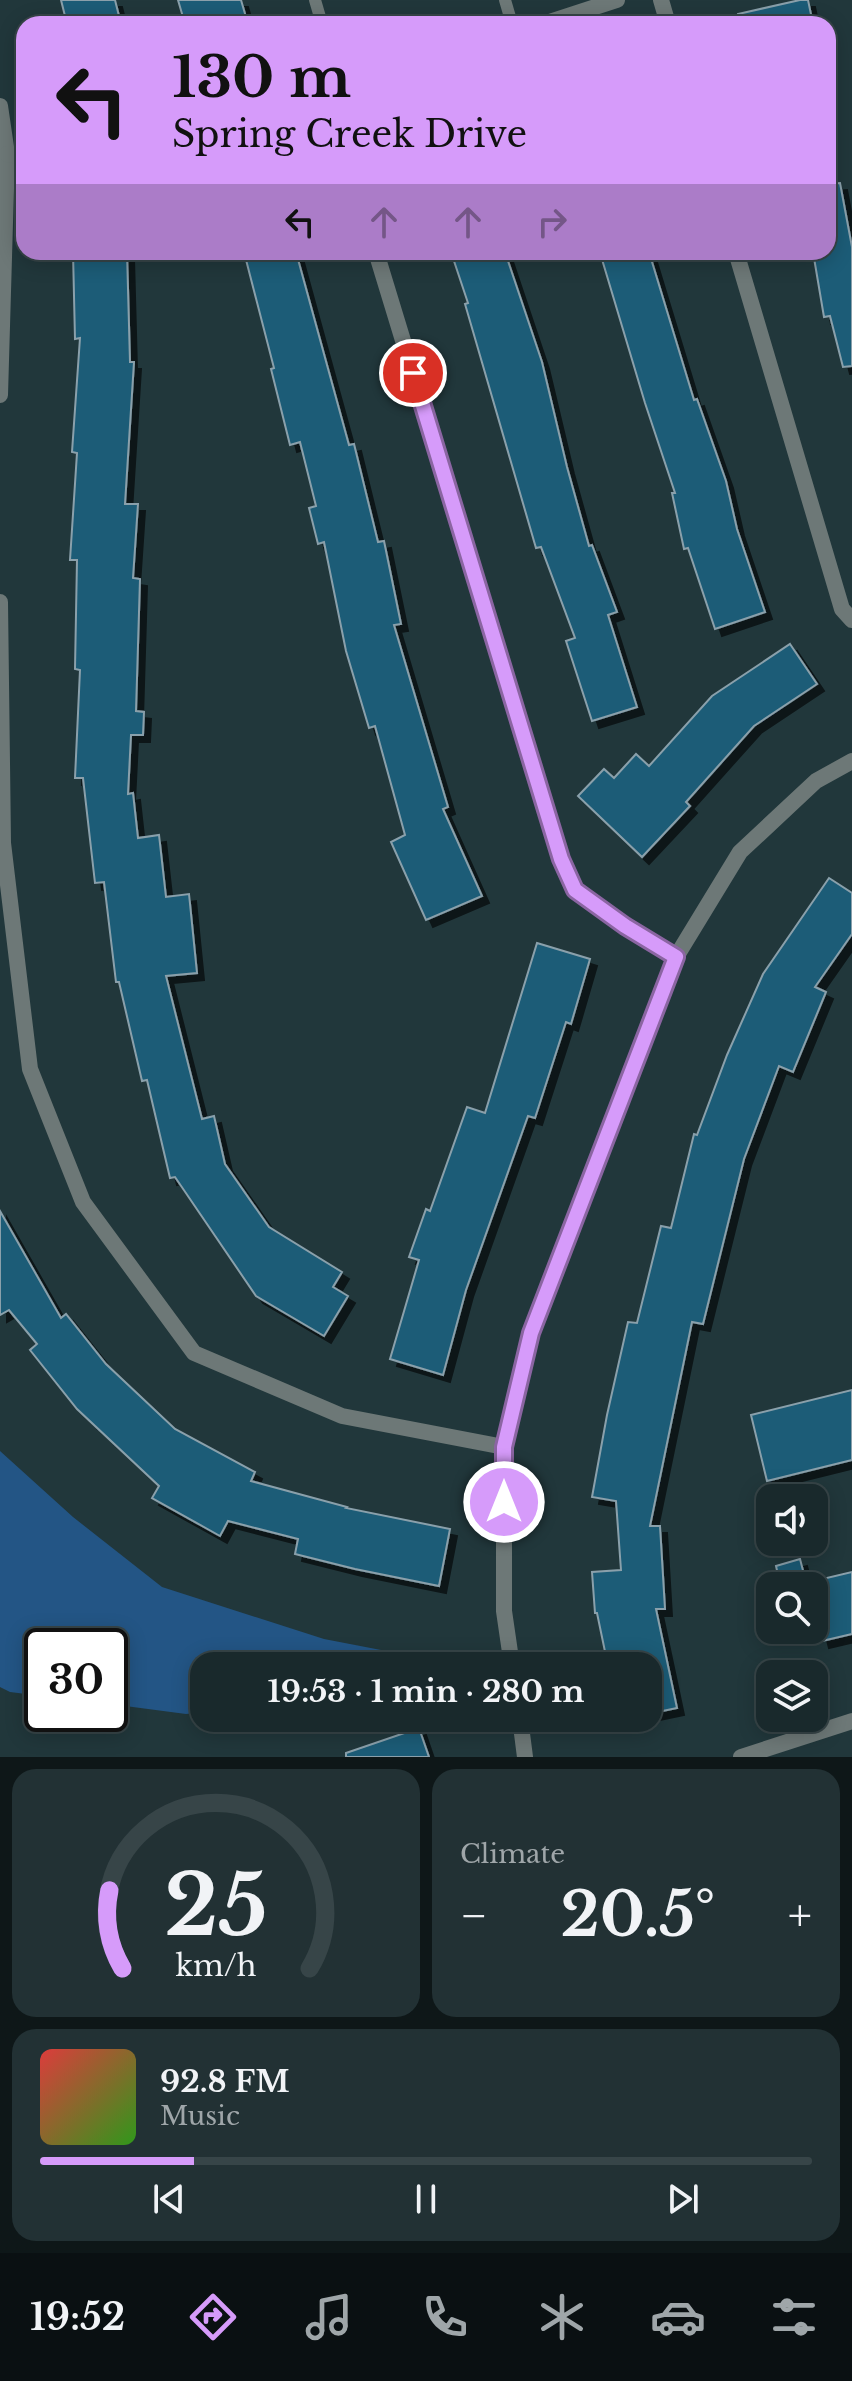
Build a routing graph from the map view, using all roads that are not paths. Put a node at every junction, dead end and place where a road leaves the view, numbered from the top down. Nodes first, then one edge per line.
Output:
1 (612, 1) edge
2 (567, 16) edge
3 (0, 106) edge
4 (7, 154) junction
5 (16, 156) edge
6 (378, 260) edge
7 (738, 260) edge
8 (0, 395) edge
9 (0, 602) edge
10 (852, 620) edge
11 (852, 761) edge
12 (1, 843) edge
13 (676, 957) junction
14 (504, 1447) junction
15 (510, 1652) edge
16 (852, 1721) edge
17 (522, 1732) edge
18 (525, 1757) edge
19 (741, 1757) edge

1 - 2 street
3 - 4 street
4 - 5 street
4 - 8 street
6 - 13 street
7 - 10 street
9 - 12 street
11 - 13 street
12 - 14 street
13 - 14 street
14 - 15 street
16 - 19 street
17 - 18 street

